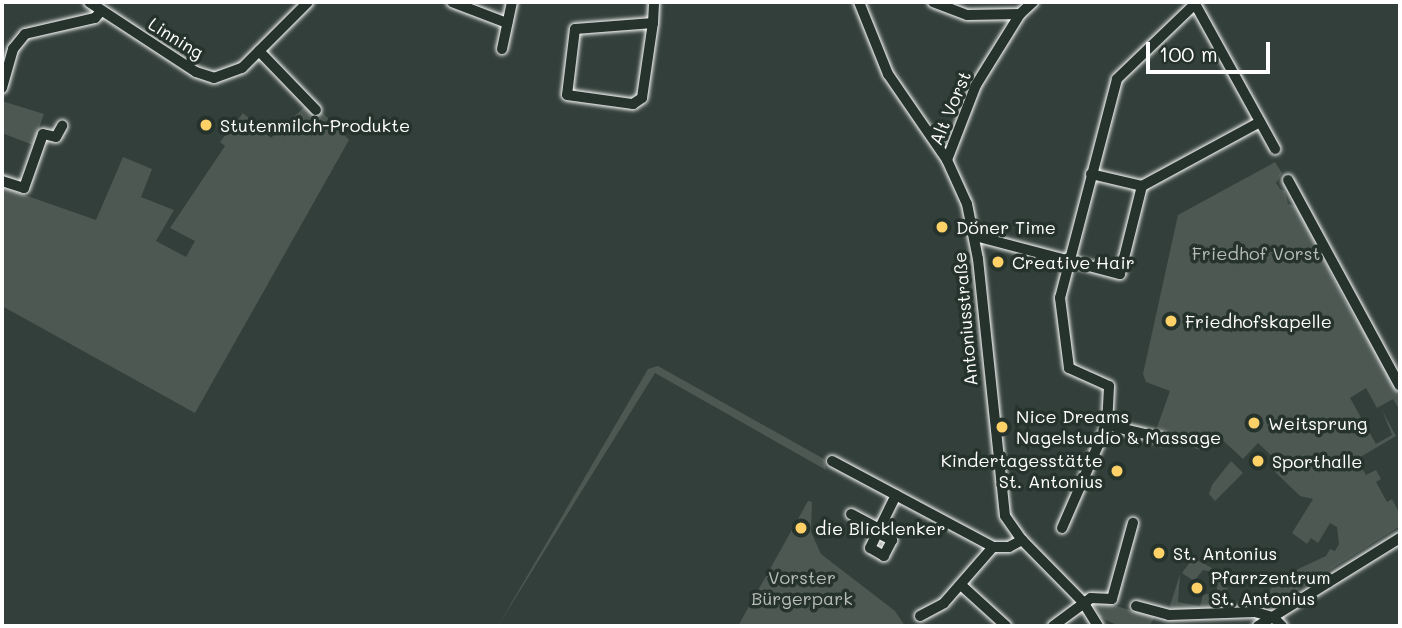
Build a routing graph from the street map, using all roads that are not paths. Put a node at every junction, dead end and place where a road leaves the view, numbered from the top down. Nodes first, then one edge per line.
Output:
1 (89, 2) edge
2 (308, 2) edge
3 (452, 2) edge
4 (512, 2) edge
5 (654, 2) edge
6 (859, 2) edge
7 (933, 2) edge
8 (1033, 2) edge
9 (1195, 3) edge
10 (101, 10) junction
11 (1020, 14) junction
12 (507, 23) junction
13 (653, 23) junction
14 (502, 49) dead end
15 (259, 51) junction
16 (2, 88) edge
17 (317, 110) dead end
18 (1260, 122) junction
19 (62, 126) dead end
20 (1275, 149) dead end
21 (947, 160) junction
22 (1091, 174) junction
23 (1287, 180) dead end
24 (2, 181) edge
25 (1142, 186) junction
26 (975, 236) junction
27 (1068, 260) junction
28 (1400, 386) edge
29 (1107, 425) junction
30 (1162, 438) dead end
31 (832, 461) dead end
32 (896, 495) junction
33 (851, 514) dead end
34 (1133, 523) dead end
35 (1062, 528) dead end
36 (1400, 538) edge
37 (1021, 540) junction
38 (993, 547) junction
39 (961, 585) junction
40 (1083, 602) junction
41 (1136, 606) dead end
42 (920, 616) dead end
43 (1273, 617) junction
44 (999, 624) edge
45 (1053, 626) edge
46 (1098, 626) edge
47 (1258, 626) edge
48 (1282, 626) edge

1 - 10 street, Linning
2 - 15 street, Linning
3 - 12 street
4 - 12 street
5 - 13 street
6 - 21 street, Antoniusstraße
7 - 11 street
8 - 11 street, Alt Vorst
9 - 18 street
9 - 22 street
10 - 15 street, Linning
10 - 16 street
11 - 21 street, Alt Vorst
12 - 14 street
13 - 13 street
15 - 17 street
18 - 20 street
18 - 25 street
19 - 24 street
21 - 26 street, Antoniusstraße
22 - 25 street
22 - 27 street
23 - 28 street
25 - 27 street
26 - 27 street
26 - 37 street, Antoniusstraße
27 - 29 street
29 - 30 street
29 - 35 street
31 - 32 street
32 - 33 street
32 - 38 street
34 - 40 street
36 - 43 street
37 - 38 street
37 - 40 street, Antoniusstraße
38 - 39 street
39 - 42 street
39 - 44 street
40 - 45 street
40 - 46 street, Antoniusstraße
41 - 43 street
43 - 47 street
43 - 48 street

